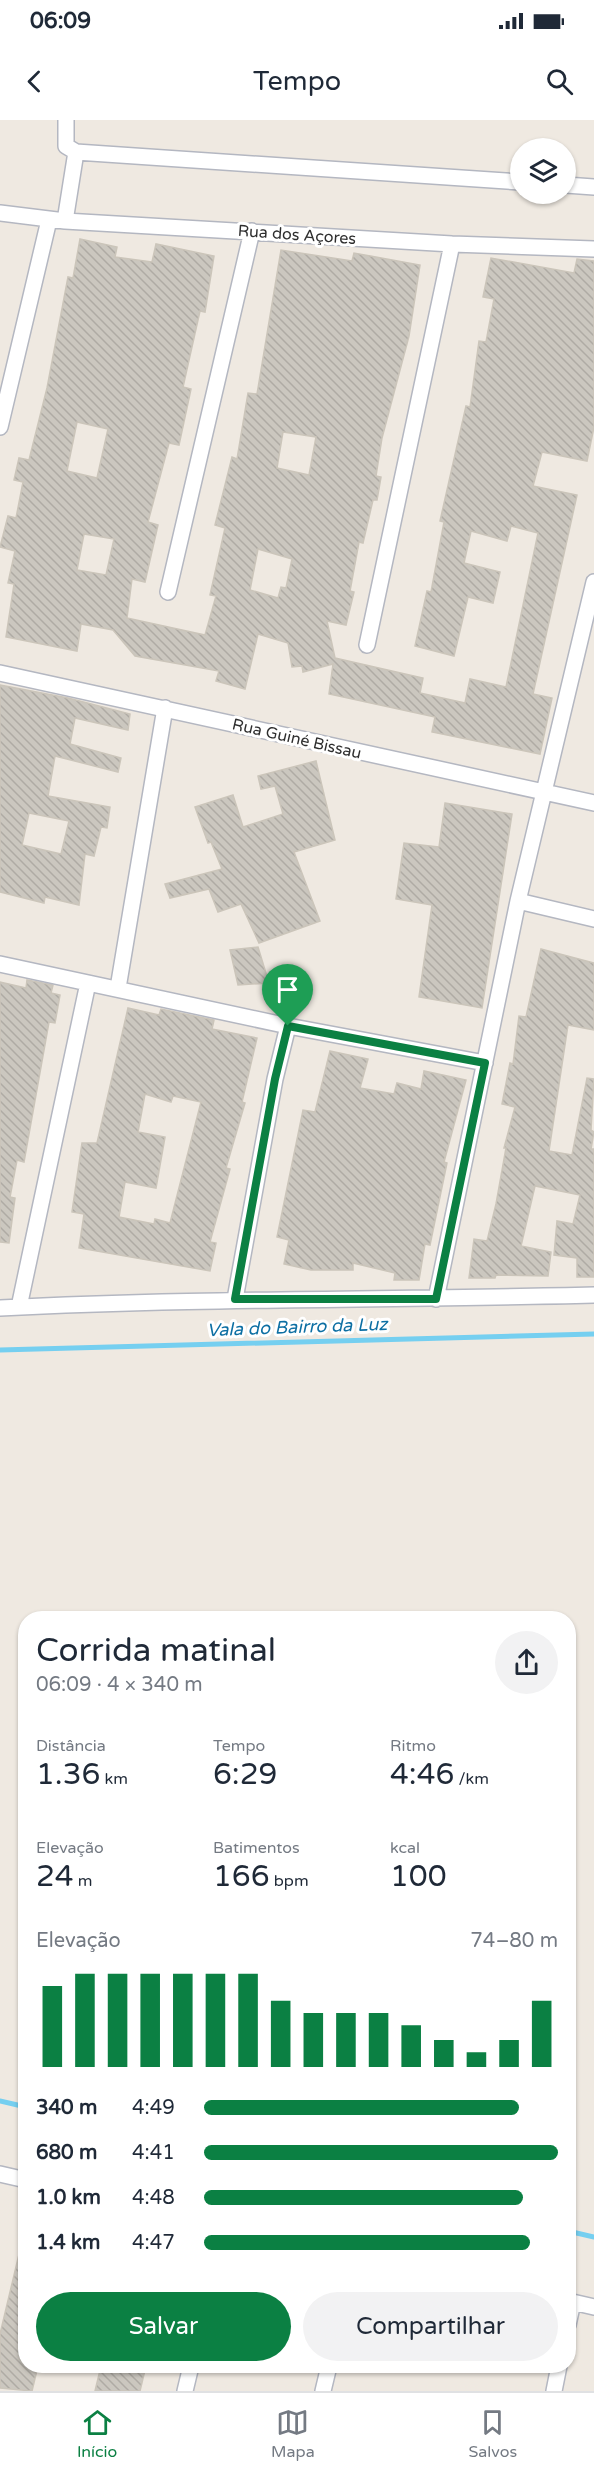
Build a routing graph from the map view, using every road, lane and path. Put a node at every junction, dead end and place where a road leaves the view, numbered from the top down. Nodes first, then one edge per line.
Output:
1 (66, 120) edge
2 (76, 152) junction
3 (510, 181) edge
4 (576, 186) edge
5 (594, 187) edge
6 (0, 213) edge
7 (49, 220) junction
8 (65, 221) junction
9 (252, 231) junction
10 (452, 244) junction
11 (594, 249) edge
12 (0, 427) edge
13 (594, 582) edge
14 (168, 592) dead end
15 (367, 645) dead end
16 (0, 673) edge
17 (165, 708) junction
18 (542, 792) junction
19 (594, 803) edge
20 (518, 901) junction
21 (594, 919) edge
22 (0, 964) edge
23 (88, 983) junction
24 (118, 988) junction
25 (288, 1026) junction
26 (485, 1063) junction
27 (594, 1295) edge
28 (235, 1299) junction
29 (436, 1299) junction
30 (19, 1307) junction
31 (0, 1308) edge
32 (0, 2174) edge
33 (18, 2178) edge
34 (576, 2303) edge
35 (594, 2307) edge
36 (189, 2373) edge
37 (327, 2373) edge
38 (558, 2373) edge
39 (185, 2391) edge
40 (323, 2391) edge
41 (554, 2391) edge

1 - 2 street
2 - 3 street
2 - 8 street
4 - 5 street
6 - 7 street, Rua dos Açores
7 - 8 street, Rua dos Açores
7 - 12 street
8 - 9 street, Rua dos Açores
9 - 10 street, Rua dos Açores
9 - 14 street
10 - 11 street, Rua dos Açores
10 - 15 street
13 - 18 street
16 - 17 street, Rua Guiné Bissau
17 - 18 street, Rua Guiné Bissau
17 - 24 street
18 - 19 street, Rua Guiné Bissau
18 - 20 street
20 - 21 street
20 - 26 street
22 - 23 street
23 - 24 street
23 - 30 street
24 - 25 street
25 - 26 street
25 - 28 street
26 - 29 street
27 - 29 street
28 - 29 street
28 - 30 street
30 - 31 street
32 - 33 street
34 - 35 street
36 - 39 street
37 - 40 street
38 - 41 street

